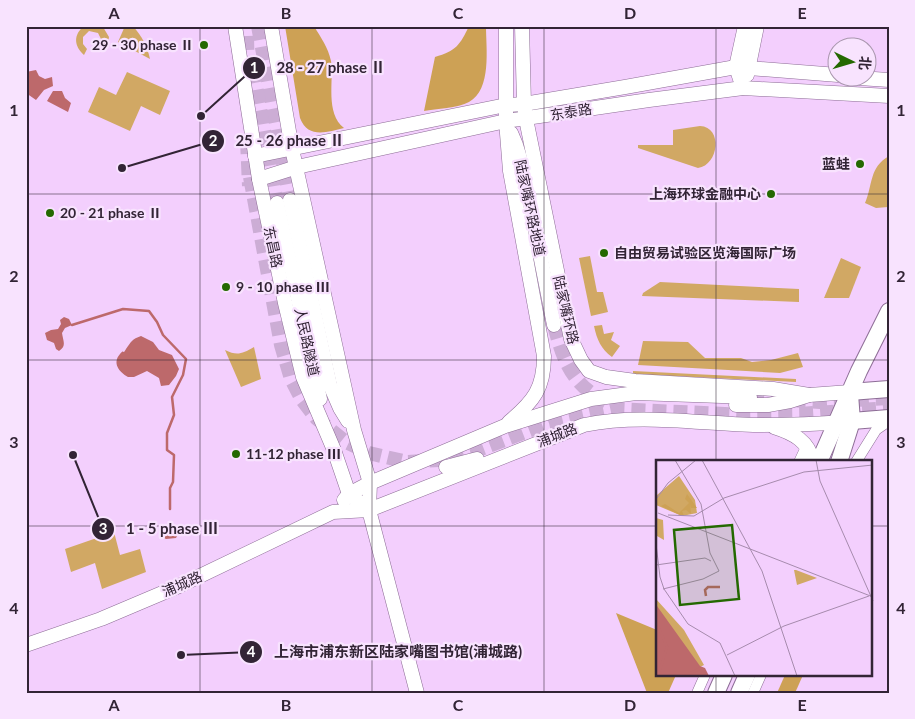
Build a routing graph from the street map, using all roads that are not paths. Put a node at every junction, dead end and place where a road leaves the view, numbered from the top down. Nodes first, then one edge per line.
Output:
1 (235, 26) edge
2 (271, 26) edge
3 (506, 26) edge
4 (522, 26) edge
5 (745, 26) edge
6 (757, 26) edge
7 (742, 68) junction
8 (828, 75) edge
9 (743, 88) junction
10 (889, 96) edge
11 (524, 104) junction
12 (506, 105) junction
13 (526, 119) junction
14 (506, 121) junction
15 (292, 149) junction
16 (255, 156) junction
17 (297, 167) junction
18 (259, 179) junction
19 (889, 311) edge
20 (554, 325) tunnel mouth
21 (589, 371) junction
22 (889, 389) edge
23 (636, 392) junction
24 (850, 392) junction
25 (809, 395) junction
26 (750, 397) tunnel mouth
27 (561, 408) junction
28 (889, 420) edge
29 (844, 422) junction
30 (759, 425) junction
31 (505, 426) junction
32 (354, 430) junction
33 (570, 430) junction
34 (807, 445) junction
35 (334, 450) junction
36 (800, 460) edge
37 (813, 460) edge
38 (820, 460) edge
39 (839, 460) edge
40 (857, 460) edge
41 (446, 467) dead end
42 (370, 483) junction
43 (349, 494) junction
44 (369, 510) junction
45 (333, 512) junction
46 (26, 645) edge
47 (705, 676) edge
48 (724, 676) edge
49 (747, 676) edge
50 (760, 676) edge
51 (417, 693) edge
52 (697, 693) edge
53 (716, 693) edge
54 (739, 693) edge
55 (753, 693) edge

1 - 16 main road, 东昌路
2 - 15 main road
3 - 12 main road, 陆家嘴环路
4 - 11 main road, 陆家嘴环路
5 - 7 main road
6 - 7 main road
7 - 8 main road, 东泰路
7 - 9 main road
7 - 11 main road, 东泰路
9 - 10 main road, 东泰路
9 - 13 main road, 东泰路
11 - 12 main road, 东泰路
11 - 13 main road, 陆家嘴环路
12 - 14 main road, 陆家嘴环路
12 - 15 main road, 东泰路
13 - 14 main road, 东泰路
13 - 21 main road, 陆家嘴环路
14 - 17 main road, 东泰路
14 - 20 main road, 陆家嘴环路地道
14 - 31 main road, 陆家嘴环路
15 - 16 main road, 东泰路
15 - 17 main road
16 - 18 main road, 东昌路
17 - 18 main road, 东泰路
17 - 32 main road
18 - 35 main road, 东昌路
19 - 24 main road
21 - 23 main road
21 - 25 main road
22 - 24 main road
23 - 26 main road
23 - 27 main road
24 - 25 main road
24 - 29 main road
25 - 27 main road
27 - 31 main road, 浦城路
28 - 29 main road
28 - 40 street
29 - 30 main road
29 - 38 main road
29 - 39 main road
30 - 33 main road, 浦城路
30 - 34 main road
31 - 42 main road, 浦城路
32 - 35 main road, 人民路隧道
32 - 42 main road
33 - 41 main road
33 - 44 main road, 浦城路
34 - 36 street
34 - 37 main road
35 - 43 main road, 东昌路
42 - 43 main road, 浦城路
42 - 44 main road
43 - 44 main road
43 - 45 main road, 浦城路
44 - 45 main road, 浦城路
44 - 51 main road
45 - 46 main road, 浦城路
47 - 52 street
48 - 53 main road
49 - 54 main road
50 - 55 street

